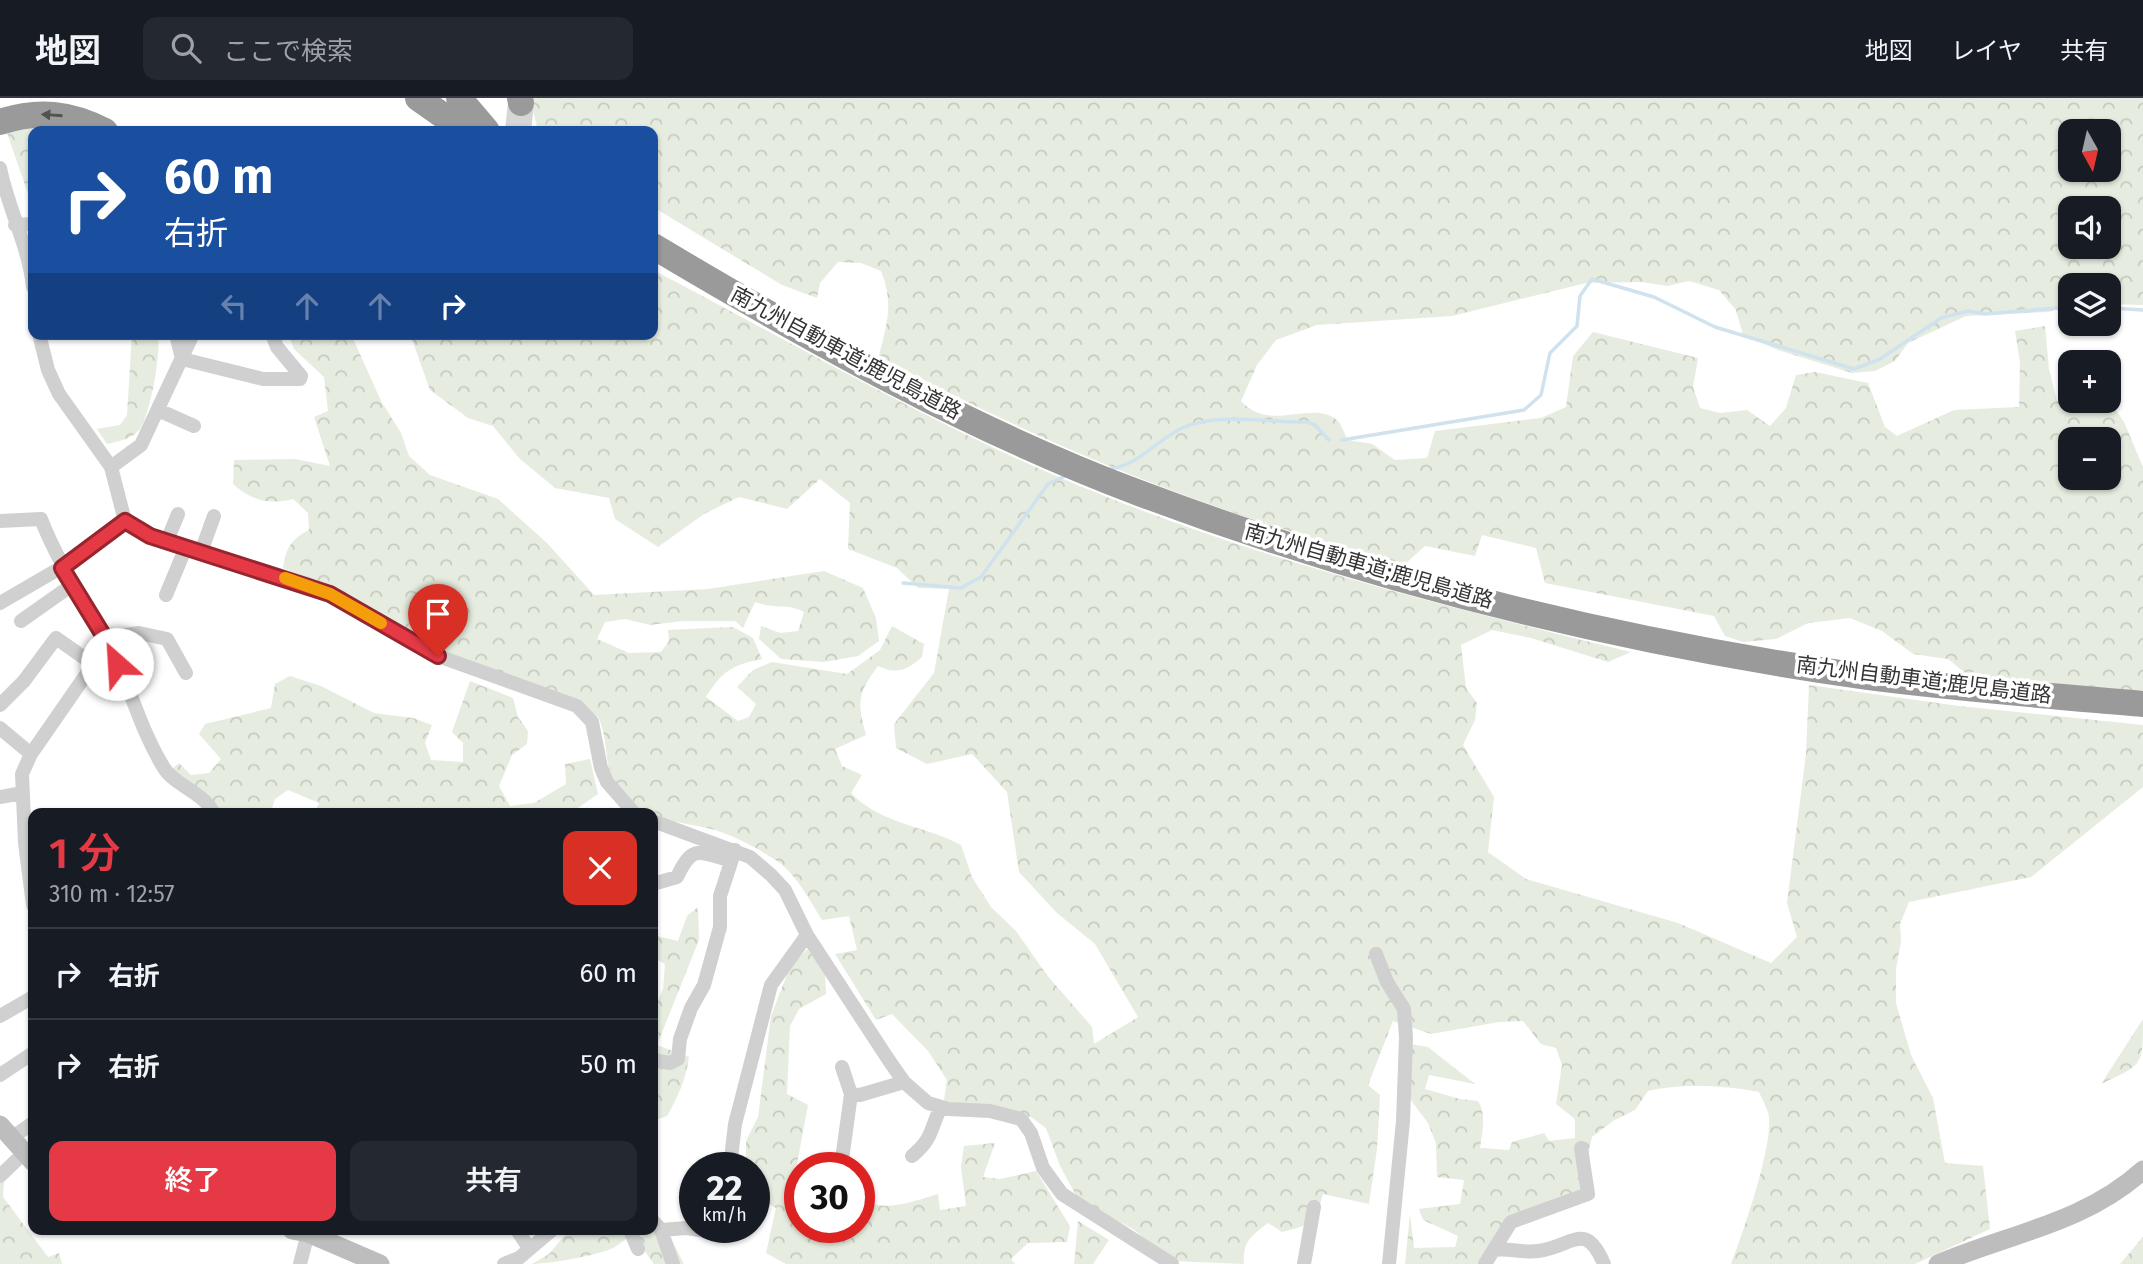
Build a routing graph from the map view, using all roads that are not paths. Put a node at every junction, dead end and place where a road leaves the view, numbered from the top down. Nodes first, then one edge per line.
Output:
1 (418, 98) edge
2 (441, 98) edge
3 (459, 98) edge
4 (0, 122) edge
5 (95, 126) edge
6 (459, 126) edge
7 (476, 126) edge
8 (483, 126) edge
9 (0, 168) edge
10 (28, 224) edge
11 (15, 225) junction
12 (658, 249) edge
13 (658, 260) edge
14 (28, 263) edge
15 (772, 318) junction
16 (40, 340) edge
17 (177, 340) edge
18 (190, 340) edge
19 (274, 340) edge
20 (182, 359) junction
21 (158, 410) junction
22 (194, 426) dead end
23 (111, 467) junction
24 (178, 514) dead end
25 (214, 516) dead end
26 (0, 521) edge
27 (125, 521) junction
28 (167, 541) junction
29 (186, 547) junction
30 (201, 552) junction
31 (62, 568) junction
32 (72, 585) junction
33 (166, 594) dead end
34 (0, 603) edge
35 (21, 621) dead end
36 (106, 640) junction
37 (93, 664) junction
38 (186, 673) dead end
39 (2143, 704) edge
40 (0, 705) edge
41 (0, 728) edge
42 (31, 754) junction
43 (22, 793) junction
44 (0, 797) edge
45 (209, 808) edge
46 (630, 808) edge
47 (658, 823) edge
48 (28, 854) edge
49 (733, 856) junction
50 (658, 883) edge
51 (807, 935) junction
52 (1376, 954) dead end
53 (28, 1000) edge
54 (0, 1016) edge
55 (28, 1056) edge
56 (658, 1061) edge
57 (842, 1067) dead end
58 (0, 1075) edge
59 (905, 1082) junction
60 (851, 1094) junction
61 (941, 1107) junction
62 (28, 1130) edge
63 (17, 1145) edge
64 (1581, 1148) dead end
65 (732, 1152) edge
66 (843, 1152) edge
67 (912, 1156) dead end
68 (2143, 1170) edge
69 (0, 1176) edge
70 (1314, 1207) dead end
71 (658, 1225) edge
72 (658, 1227) edge
73 (679, 1227) edge
74 (300, 1235) edge
75 (308, 1235) edge
76 (520, 1235) edge
77 (546, 1235) edge
78 (632, 1235) edge
79 (529, 1248) junction
80 (638, 1249) dead end
81 (1494, 1250) junction
82 (300, 1264) edge
83 (380, 1264) edge
84 (504, 1264) edge
85 (673, 1264) edge
86 (1172, 1264) edge
87 (1304, 1264) edge
88 (1389, 1264) edge
89 (1485, 1264) edge
90 (1604, 1264) edge
91 (1938, 1264) edge

1 - 6 highway
2 - 7 highway
3 - 8 highway
5 -> 4 highway
9 - 11 street
10 - 11 street
11 - 14 street
12 - 15 highway, 南九州自動車道;鹿児島道路
13 - 15 highway
15 - 39 highway, 南九州自動車道;鹿児島道路
16 - 23 street
17 - 20 street
18 - 20 street
19 - 20 street
20 - 21 street
21 - 22 street
21 - 23 street
23 - 27 street
24 - 28 street
25 - 30 street
26 - 31 street
27 - 28 street
27 - 31 street
28 - 29 street
29 - 30 street
29 - 33 street
30 - 46 street
31 - 32 street
31 - 34 street
32 - 35 street
32 - 36 street
36 - 37 street
36 - 38 street
36 - 45 street
37 - 40 street
37 - 42 street
41 - 42 street
42 - 43 street
43 - 44 street
43 - 48 street
47 - 49 street
49 - 50 street
49 - 51 street
49 - 56 street
51 - 59 street
51 - 65 street
52 - 88 street
53 - 54 street
55 - 58 street
57 - 60 street
59 - 60 street
59 - 61 street
60 - 66 street
61 - 67 street
61 - 86 street
62 - 63 street
63 - 69 street
64 - 81 street
68 - 91 street
70 - 87 street
71 - 73 street
72 - 85 street
74 - 82 street
75 - 83 street
76 - 79 street
77 - 79 street
78 - 80 street
79 - 84 street
81 - 89 street
81 - 90 street

